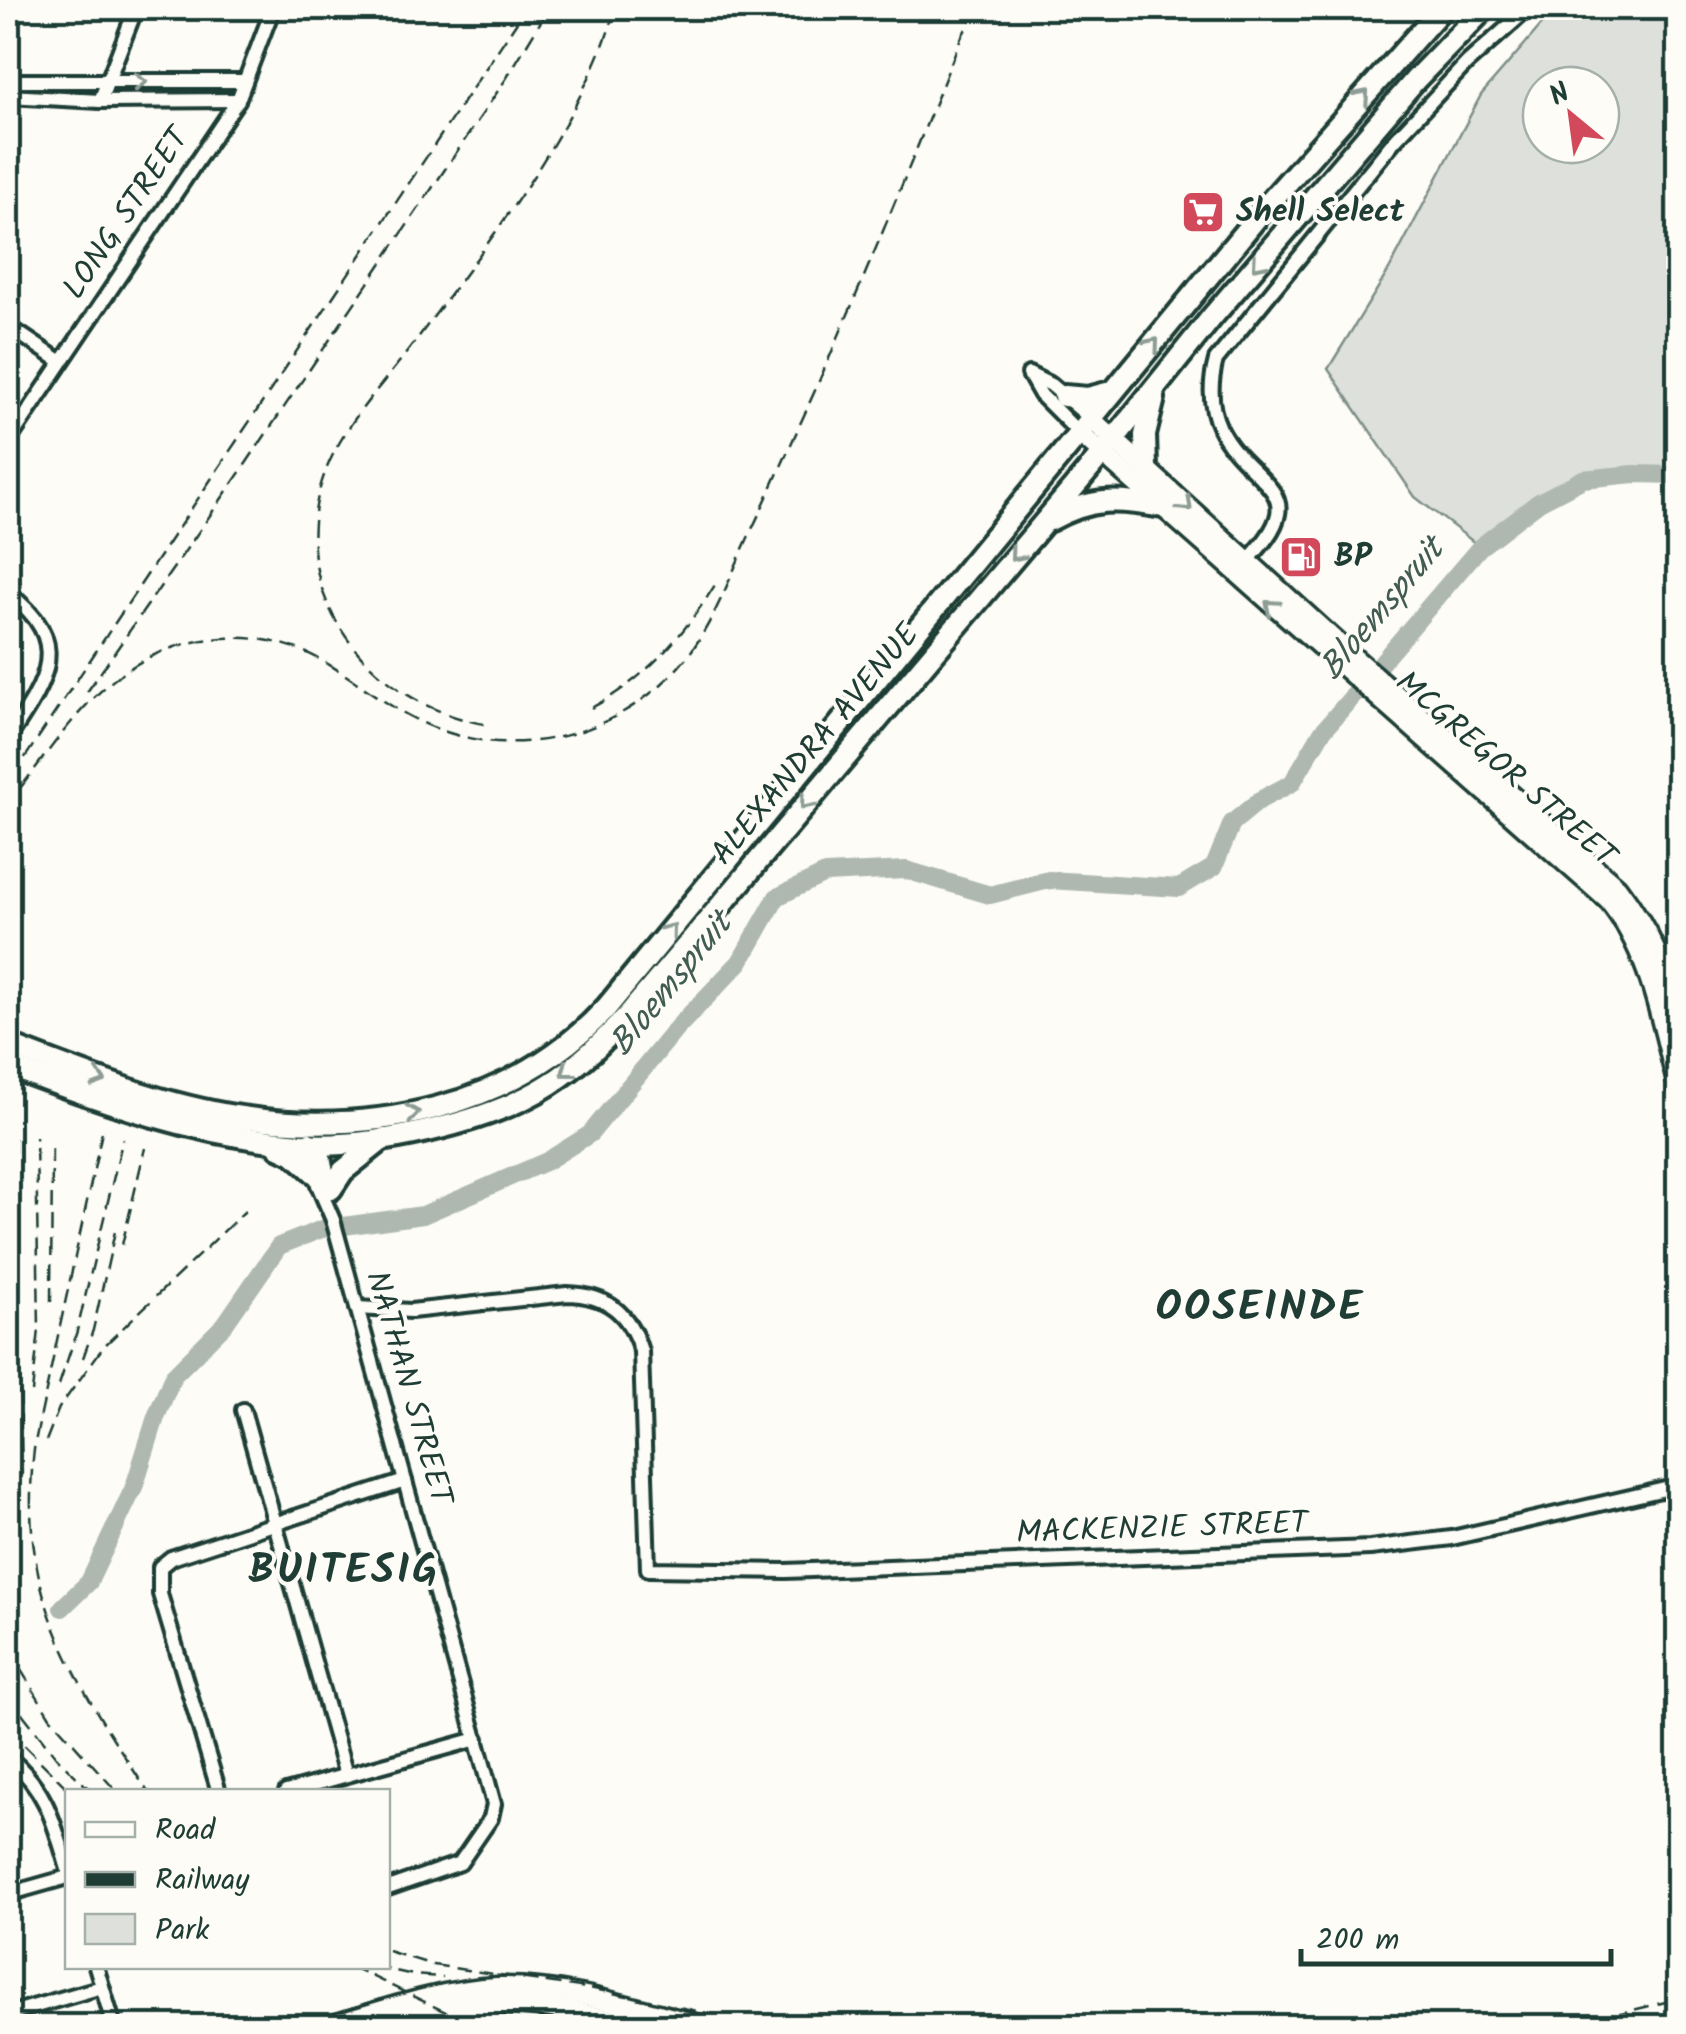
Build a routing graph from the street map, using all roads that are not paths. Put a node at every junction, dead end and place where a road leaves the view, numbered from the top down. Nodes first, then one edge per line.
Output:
1 (14, 8) edge
2 (136, 8) edge
3 (273, 8) edge
4 (1442, 8) edge
5 (1485, 8) edge
6 (1528, 8) edge
7 (8, 26) edge
8 (8, 81) edge
9 (245, 81) junction
10 (107, 83) junction
11 (8, 96) edge
12 (238, 100) junction
13 (100, 101) junction
14 (8, 326) edge
15 (60, 361) junction
16 (1172, 365) junction
17 (1113, 391) junction
18 (1064, 396) junction
19 (1084, 425) junction
20 (8, 442) edge
21 (1107, 447) junction
22 (1146, 468) junction
23 (1163, 508) junction
24 (1041, 526) junction
25 (1241, 568) junction
26 (8, 594) edge
27 (1384, 694) junction
28 (8, 739) edge
29 (1678, 1020) edge
30 (8, 1045) edge
31 (8, 1066) edge
32 (1678, 1086) edge
33 (311, 1122) junction
34 (259, 1138) junction
35 (384, 1138) junction
36 (316, 1145) junction
37 (314, 1173) junction
38 (331, 1189) junction
39 (332, 1216) junction
40 (357, 1308) junction
41 (242, 1410) dead end
42 (405, 1481) junction
43 (1676, 1489) edge
44 (275, 1524) junction
45 (477, 1739) junction
46 (8, 1757) edge
47 (346, 1775) junction
48 (218, 1789) edge
49 (297, 1789) edge
50 (65, 1861) edge
51 (65, 1878) edge
52 (390, 1887) edge
53 (8, 1894) edge
54 (97, 1969) edge
55 (102, 1987) junction
56 (8, 2014) edge
57 (114, 2026) edge
58 (330, 2026) edge
59 (383, 2026) edge
60 (633, 2026) edge
61 (703, 2026) edge

1 - 7 street
2 - 10 street
3 - 9 street, LONG STREET
17 -> 4 highway, ALEXANDRA AVENUE
5 -> 16 highway, ALEXANDRA AVENUE
6 - 25 street
8 - 10 street
10 -> 9 street
9 - 12 street, LONG STREET
10 - 13 street
11 - 13 street
12 - 13 street
12 - 15 street, LONG STREET
14 - 15 street
15 - 20 street, LONG STREET
16 - 21 highway, ALEXANDRA AVENUE
16 - 22 highway
17 - 18 highway
17 - 19 highway, ALEXANDRA AVENUE
18 - 19 street
18 - 19 street
19 - 21 main road, MCGREGOR STREET
33 -> 19 highway, ALEXANDRA AVENUE
21 - 22 main road, MCGREGOR STREET
21 - 23 main road, MCGREGOR STREET
21 - 24 highway, ALEXANDRA AVENUE
22 -> 25 main road, MCGREGOR STREET
23 - 24 highway
23 - 25 main road, MCGREGOR STREET
24 -> 35 highway, ALEXANDRA AVENUE
25 - 27 main road, MCGREGOR STREET
26 - 28 street
27 - 29 main road, MCGREGOR STREET
27 - 32 main road, MCGREGOR STREET
30 -> 33 highway, ALEXANDRA AVENUE
31 - 34 highway, ALEXANDRA AVENUE
33 - 36 street, NATHAN STREET
34 - 36 highway, ALEXANDRA AVENUE
34 - 37 highway
35 - 36 highway, ALEXANDRA AVENUE
35 - 38 highway
36 - 37 street, NATHAN STREET
36 - 38 street, NATHAN STREET
37 - 39 street, NATHAN STREET
38 - 39 street, NATHAN STREET
39 - 40 street, NATHAN STREET
40 - 42 street, NATHAN STREET
40 - 43 street, MACKENZIE STREET
41 - 44 street
42 - 44 street
42 - 45 street, NATHAN STREET
44 - 47 street
44 - 48 street
45 - 47 street
45 - 52 street, NATHAN STREET
46 - 50 street
47 - 49 street
51 - 53 street
54 - 55 street
55 - 56 street
55 - 57 street
58 - 61 main road
59 - 60 main road

